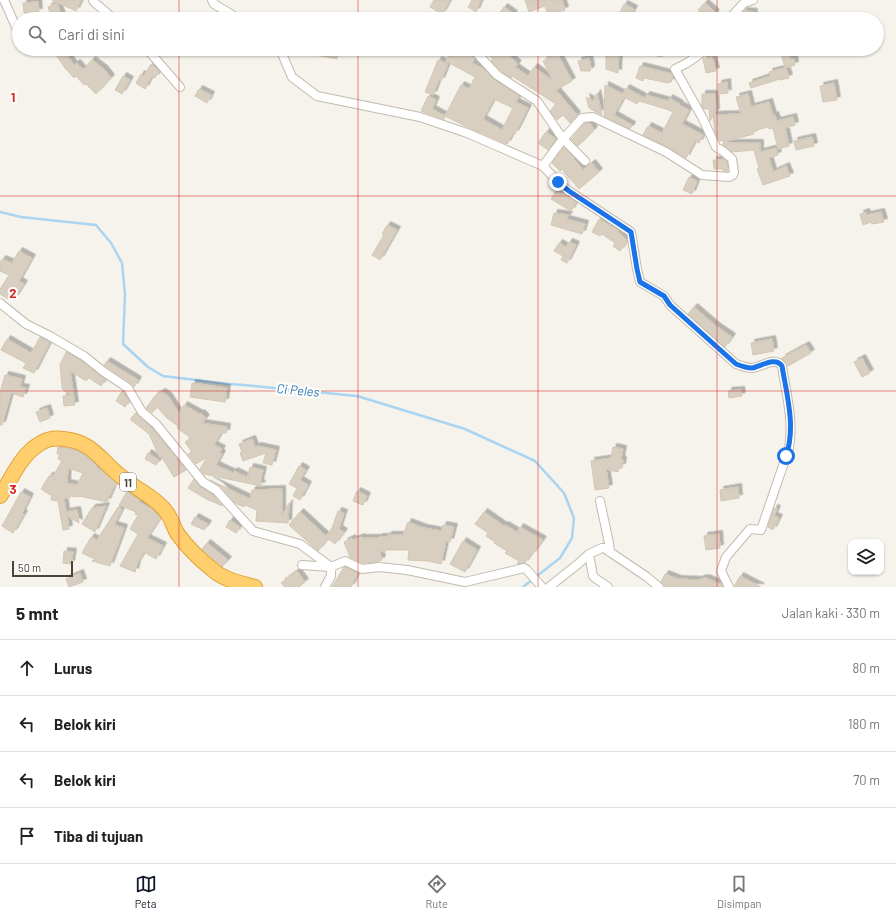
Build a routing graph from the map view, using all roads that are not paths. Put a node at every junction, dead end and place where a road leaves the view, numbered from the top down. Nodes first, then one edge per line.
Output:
1 (4, 0) edge
2 (94, 0) edge
3 (212, 0) edge
4 (753, 0) edge
5 (106, 12) edge
6 (227, 12) edge
7 (736, 12) edge
8 (12, 18) edge
9 (152, 56) edge
10 (283, 56) edge
11 (479, 56) edge
12 (697, 56) edge
13 (180, 87) dead end
14 (563, 139) junction
15 (585, 162) dead end
16 (543, 166) junction
17 (0, 303) edge
18 (0, 496) edge
19 (600, 501) dead end
20 (610, 552) junction
21 (589, 554) junction
22 (302, 565) dead end
23 (331, 567) junction
24 (255, 587) edge
25 (325, 587) edge
26 (544, 587) edge
27 (608, 587) edge
28 (659, 587) edge
29 (729, 587) edge

1 - 8 street
2 - 5 street
3 - 6 street
4 - 7 street
9 - 13 street
10 - 16 street
11 - 14 street
12 - 14 street
14 - 15 street
14 - 16 street
16 - 29 street
17 - 23 street
18 - 24 highway, 11
19 - 20 street
20 - 21 street
20 - 28 street
21 - 26 street
21 - 27 street
22 - 23 street
23 - 25 street
23 - 26 street

